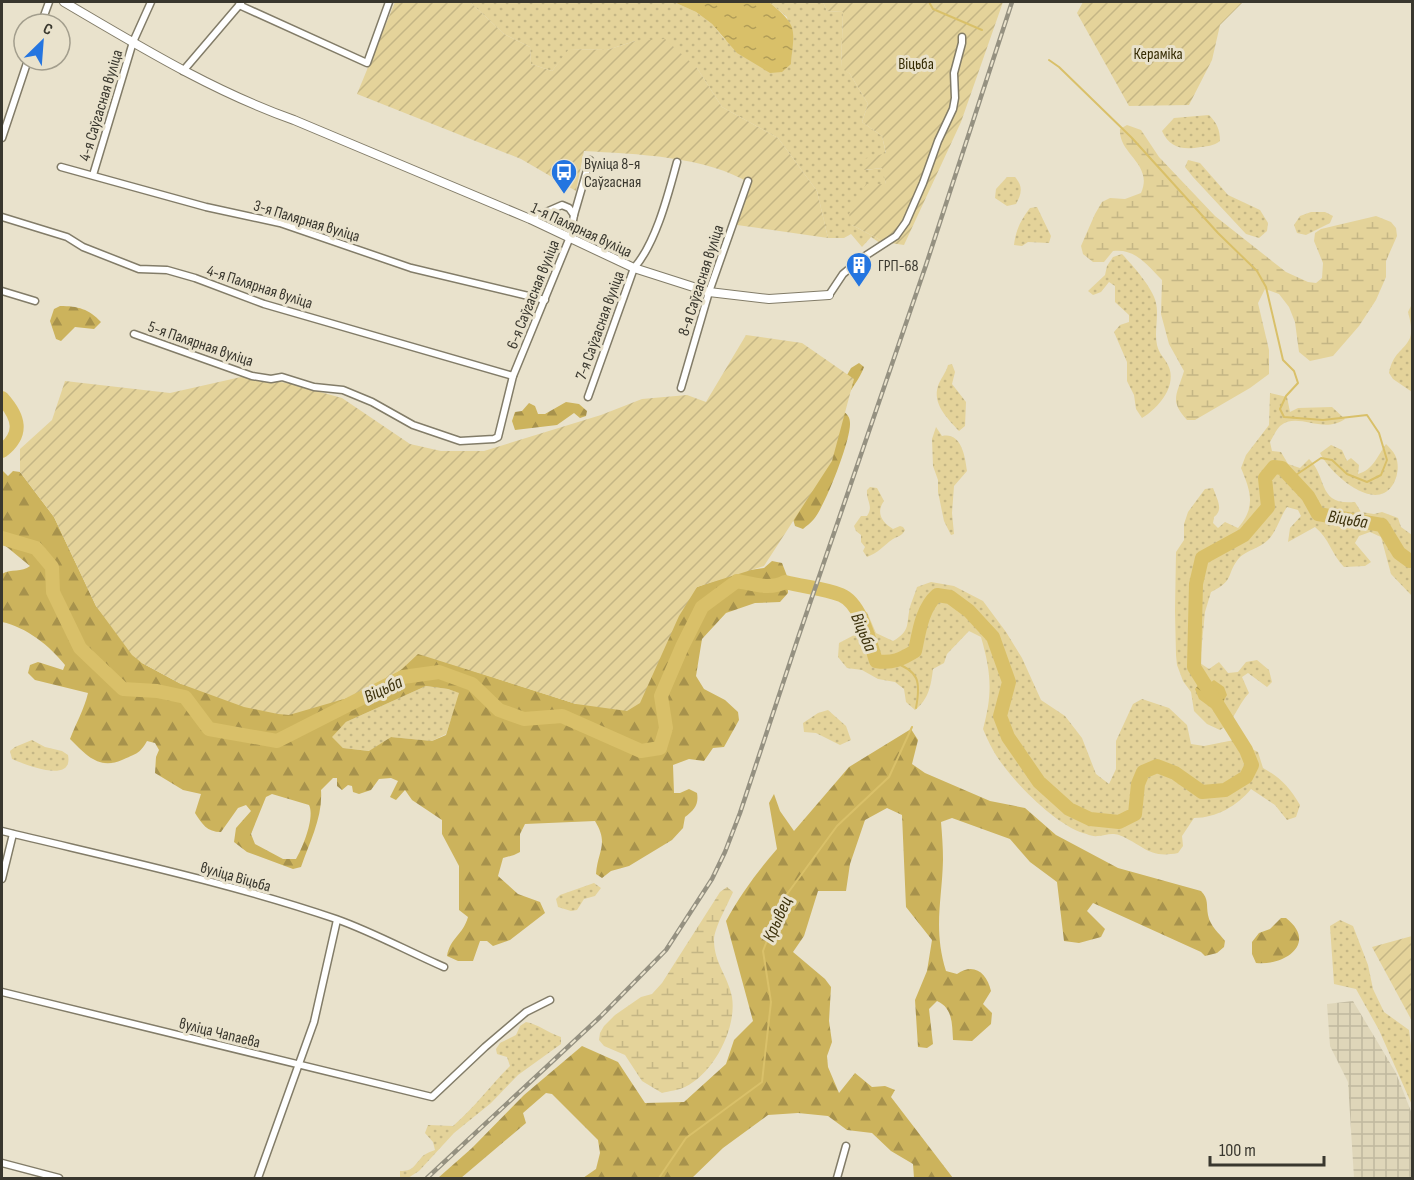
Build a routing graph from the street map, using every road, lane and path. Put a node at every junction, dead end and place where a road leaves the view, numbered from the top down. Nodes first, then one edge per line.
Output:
1 (64, 2) edge
2 (151, 2) edge
3 (389, 2) edge
4 (240, 3) edge
5 (962, 37) dead end
6 (133, 42) junction
7 (183, 71) junction
8 (24, 72) edge
9 (2, 138) edge
10 (590, 160) dead end
11 (676, 162) dead end
12 (61, 167) dead end
13 (93, 175) junction
14 (748, 181) dead end
15 (574, 215) junction
16 (2, 217) edge
17 (530, 219) junction
18 (570, 237) junction
19 (634, 268) junction
20 (2, 291) edge
21 (709, 292) junction
22 (829, 295) joint
23 (545, 300) junction
24 (35, 301) dead end
25 (134, 334) dead end
26 (513, 376) junction
27 (681, 388) dead end
28 (588, 397) dead end
29 (498, 437) joint
30 (2, 831) edge
31 (13, 834) junction
32 (2, 879) edge
33 (337, 920) junction
34 (444, 968) dead end
35 (2, 993) edge
36 (550, 1000) dead end
37 (300, 1066) junction
38 (846, 1146) dead end
39 (2, 1163) edge
40 (59, 1179) edge
41 (258, 1179) edge
42 (837, 1179) edge

1 - 6 street, 1-я Палярная вуліца
2 - 6 street, 4-я Саўгасная вуліца
3 - 4 street
4 - 7 street
5 - 22 street, 1-я Палярная вуліца
6 - 7 street, 1-я Палярная вуліца
6 - 13 street, 4-я Саўгасная вуліца
7 - 17 street, 1-я Палярная вуліца
8 - 9 street
10 - 15 street, 6-я Саўгасная вуліца
11 - 19 street, 7-я Саўгасная вуліца
12 - 13 street, 3-я Палярная вуліца
13 - 23 street, 3-я Палярная вуліца
14 - 21 street, 8-я Саўгасная вуліца
15 - 17 street
15 - 18 street, 6-я Саўгасная вуліца
16 - 26 street, 4-я Палярная вуліца
17 - 18 street, 1-я Палярная вуліца
18 - 19 street, 1-я Палярная вуліца
18 - 23 street, 6-я Саўгасная вуліца
19 - 21 street, 1-я Палярная вуліца
19 - 28 street, 7-я Саўгасная вуліца
20 - 24 street
21 - 22 street, 1-я Палярная вуліца
21 - 27 street, 8-я Саўгасная вуліца
23 - 26 street, 6-я Саўгасная вуліца
25 - 29 street, 5-я Палярная вуліца
26 - 29 street, 6-я Саўгасная вуліца
30 - 31 street, вуліца Віцьба
31 - 32 street
31 - 33 street, вуліца Віцьба
33 - 34 street, вуліца Віцьба
33 - 37 street
35 - 37 street, вуліца Чапаева
36 - 37 street, вуліца Чапаева
37 - 41 street
38 - 42 street
39 - 40 street

